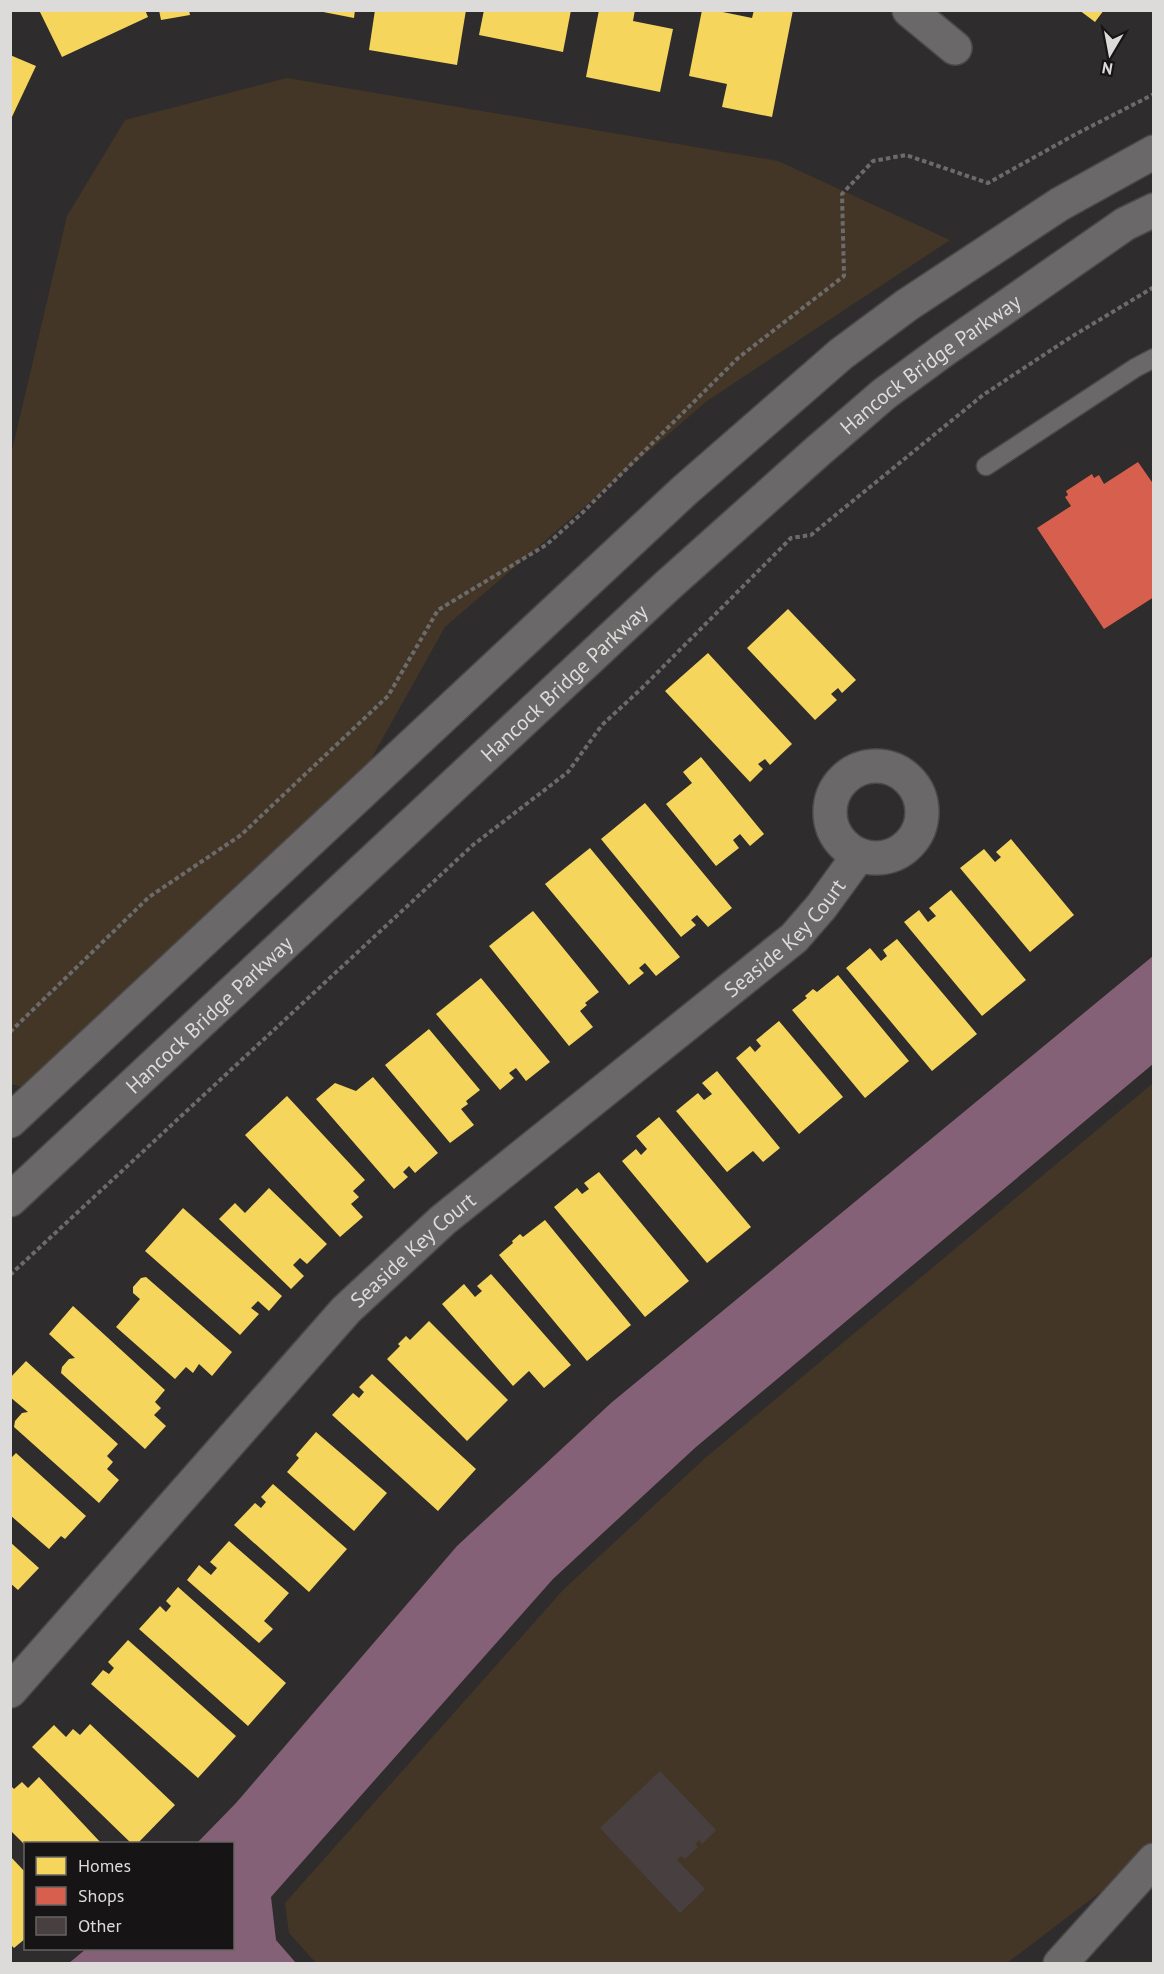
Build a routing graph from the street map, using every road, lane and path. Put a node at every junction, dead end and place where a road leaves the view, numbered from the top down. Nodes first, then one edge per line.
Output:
1 (909, 10) edge
2 (955, 48) dead end
3 (1154, 94) edge
4 (1154, 152) edge
5 (1154, 210) edge
6 (1154, 287) edge
7 (1154, 358) edge
8 (986, 466) dead end
9 (859, 855) dead end
10 (10, 1032) edge
11 (10, 1121) edge
12 (10, 1200) edge
13 (10, 1275) edge
14 (10, 1691) edge
15 (1154, 1860) edge
16 (1060, 1964) edge

1 - 2 main road
3 - 10 path
4 - 11 main road
5 - 12 main road, Hancock Bridge Parkway
6 - 13 path
7 - 8 lane
9 - 14 main road, Seaside Key Court
15 - 16 main road

